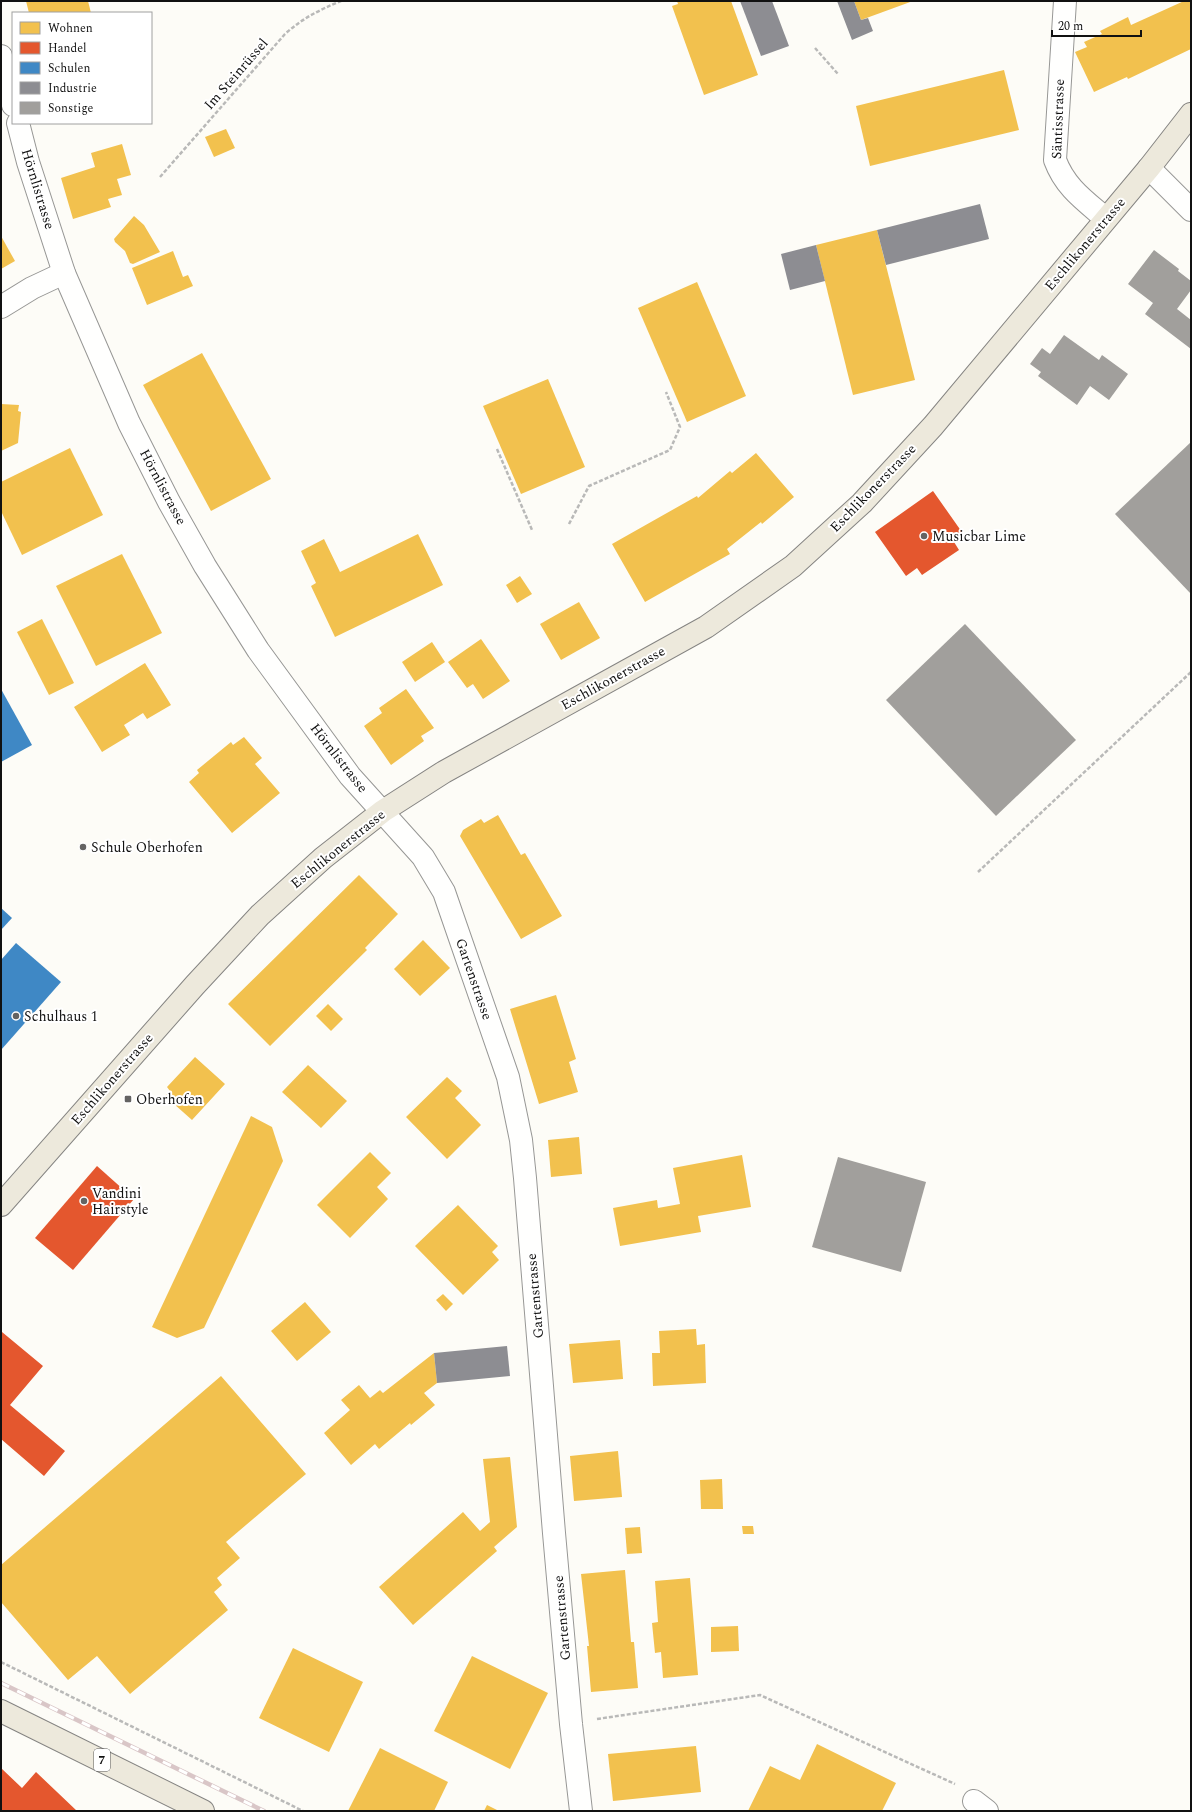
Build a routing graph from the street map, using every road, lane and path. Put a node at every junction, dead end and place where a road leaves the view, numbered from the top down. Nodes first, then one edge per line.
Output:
1 (341, 1) edge
2 (1064, 1) edge
3 (815, 48) dead end
4 (1, 56) edge
5 (838, 74) dead end
6 (12, 101) edge
7 (12, 114) edge
8 (1191, 114) edge
9 (1, 118) edge
10 (18, 124) edge
11 (1149, 168) junction
12 (160, 177) dead end
13 (1191, 210) edge
14 (1105, 218) junction
15 (64, 273) junction
16 (1, 307) edge
17 (666, 392) dead end
18 (497, 450) dead end
19 (569, 524) dead end
20 (532, 530) dead end
21 (1191, 672) edge
22 (383, 812) junction
23 (978, 872) dead end
24 (1, 1205) edge
25 (1, 1662) edge
26 (1, 1711) edge
27 (571, 1724) junction
28 (981, 1806) edge
29 (203, 1811) edge
30 (303, 1811) edge
31 (581, 1811) edge

1 - 12 path, Im Steinrüssel
2 - 14 street, Säntisstrasse
3 - 5 path
4 - 6 street
7 - 9 street
8 - 11 main road, Eschlikonerstrasse
10 - 15 street, Hörnlistrasse
11 - 13 street
11 - 14 main road, Eschlikonerstrasse
14 - 22 main road, Eschlikonerstrasse
15 - 16 street
15 - 22 street, Hörnlistrasse
17 - 19 path
18 - 20 path
21 - 23 path
22 - 24 main road, Eschlikonerstrasse
22 - 27 street, Gartenstrasse
25 - 30 path
26 - 29 main road, 7
27 - 28 path
27 - 31 street, Gartenstrasse

